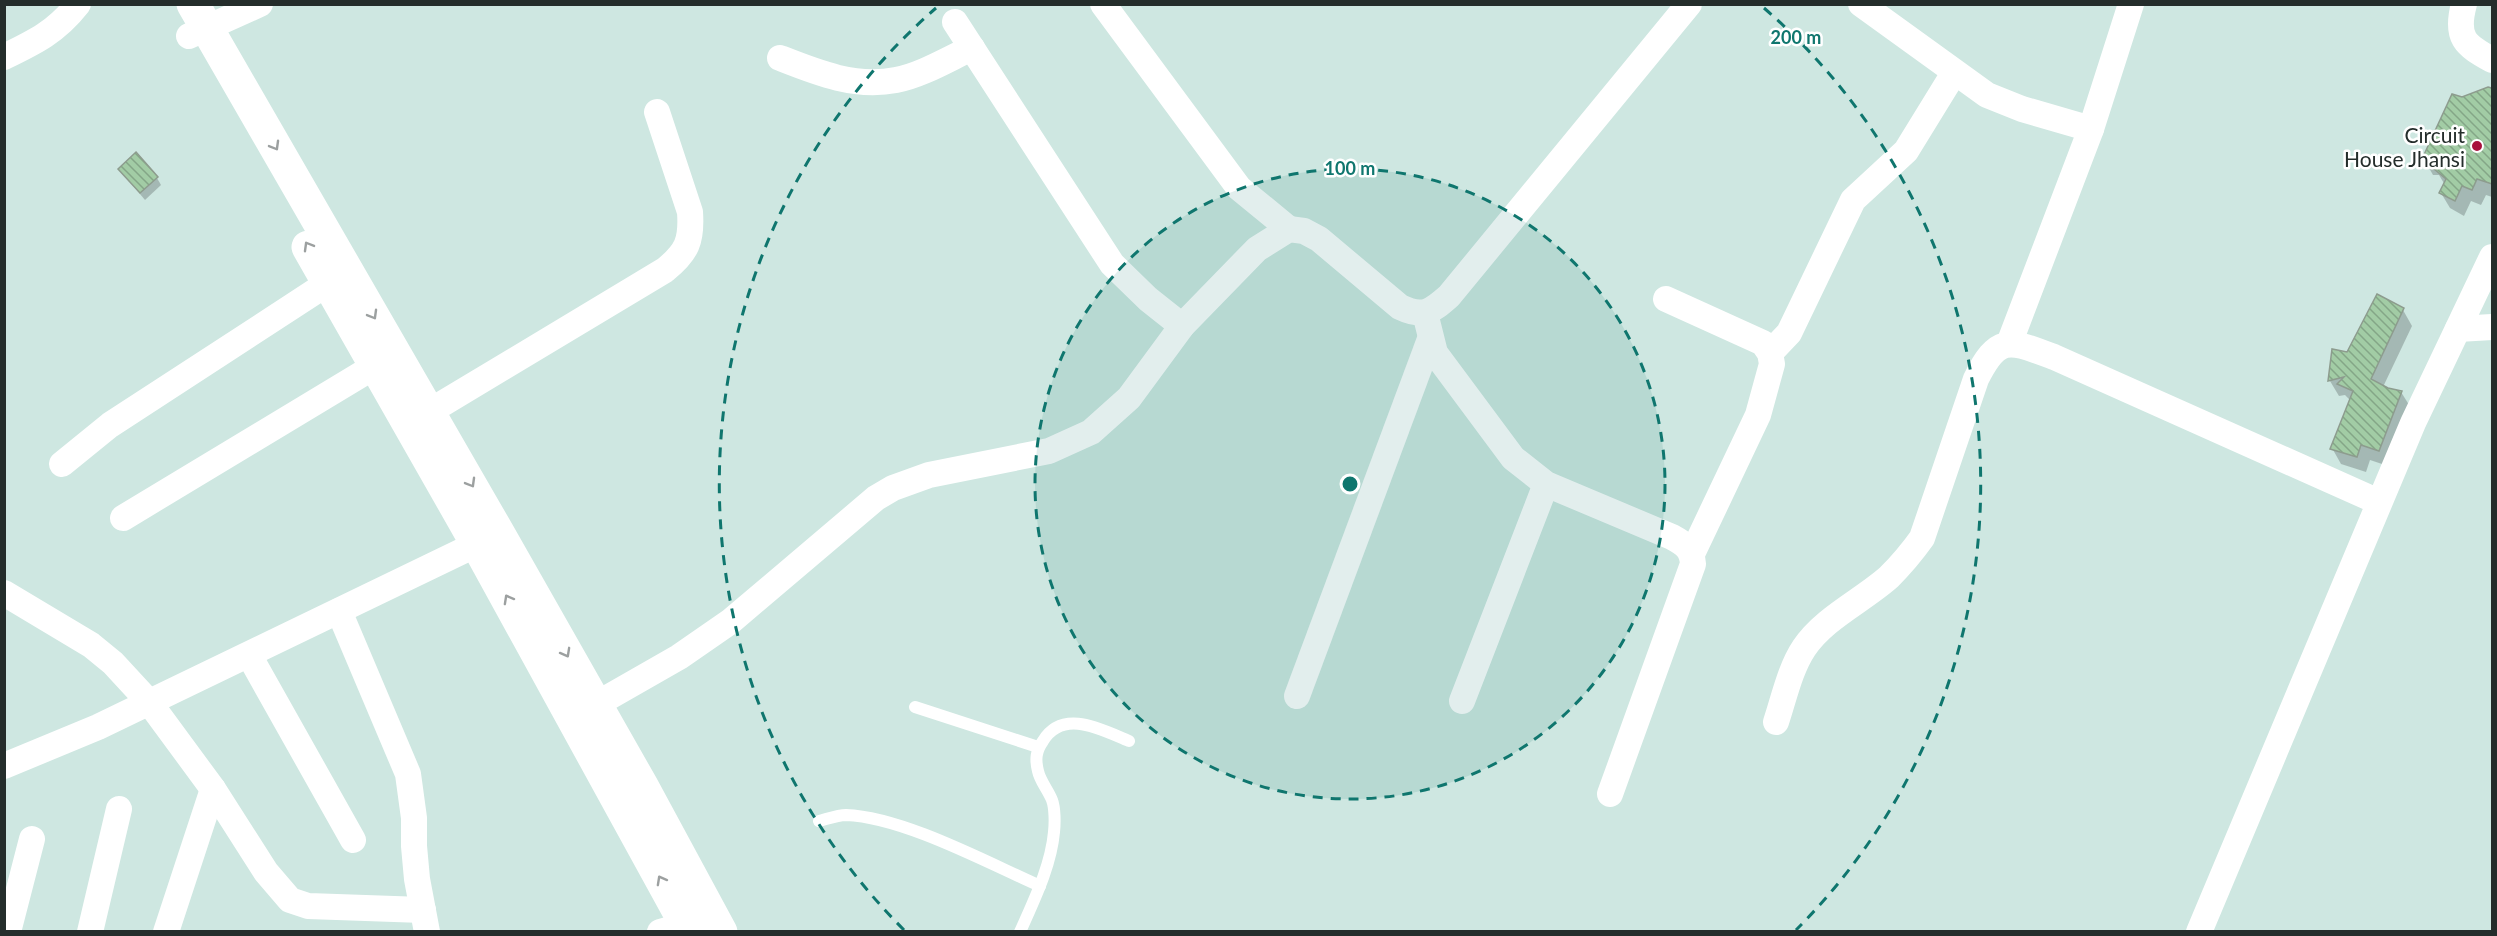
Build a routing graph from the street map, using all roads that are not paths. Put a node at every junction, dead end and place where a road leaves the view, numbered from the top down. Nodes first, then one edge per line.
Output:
1 (78, 4) edge
2 (171, 4) edge
3 (260, 4) edge
4 (1104, 4) edge
5 (1689, 4) edge
6 (1862, 4) edge
7 (2131, 4) edge
8 (2464, 4) edge
9 (955, 22) dead end
10 (196, 23) edge
11 (972, 48) junction
12 (4, 57) edge
13 (780, 58) dead end
14 (2493, 60) edge
15 (1954, 73) junction
16 (657, 112) dead end
17 (2091, 129) junction
18 (1289, 229) junction
19 (2493, 257) edge
20 (328, 283) junction
21 (1666, 298) dead end
22 (1425, 313) junction
23 (1182, 326) junction
24 (2493, 327) edge
25 (2458, 328) junction
26 (1430, 339) junction
27 (2009, 344) junction
28 (1770, 353) junction
29 (375, 366) junction
30 (418, 418) junction
31 (62, 464) dead end
32 (1546, 484) junction
33 (2379, 502) junction
34 (123, 518) dead end
35 (477, 544) junction
36 (1692, 554) junction
37 (4, 593) edge
38 (339, 611) junction
39 (249, 655) junction
40 (1297, 696) dead end
41 (1462, 701) dead end
42 (149, 702) junction
43 (595, 705) junction
44 (915, 707) dead end
45 (1776, 722) dead end
46 (1129, 741) dead end
47 (1038, 747) junction
48 (4, 766) edge
49 (213, 789) junction
50 (1610, 794) dead end
51 (119, 808) dead end
52 (819, 821) dead end
53 (32, 839) dead end
54 (352, 840) dead end
55 (1040, 886) junction
56 (425, 921) edge
57 (694, 927) edge
58 (8, 932) edge
59 (90, 932) edge
60 (166, 932) edge
61 (1020, 932) edge
62 (2199, 932) edge

1 - 12 street
2 - 10 main road
3 - 10 street
4 - 18 street
5 - 22 street
6 - 15 street
7 - 17 street
8 - 14 street
9 - 11 street
20 -> 10 main road
10 -> 30 main road
11 - 13 street
11 - 23 street
15 - 17 street
15 - 28 street
16 - 30 street
17 - 27 street
18 - 22 street
18 - 23 street
19 - 25 street
20 - 29 main road
20 - 31 street
21 - 28 street
22 - 26 street
23 - 43 street
24 - 25 street
25 - 33 street
26 - 32 street
26 - 40 street
27 - 33 street
27 - 45 street
28 - 36 street
29 - 30 main road
29 - 34 street
30 - 35 main road
30 -> 43 main road
32 - 36 street
32 - 41 street
33 - 62 street
35 - 38 street
57 -> 35 main road
36 - 50 street
37 - 42 street
38 - 39 street
38 - 56 street
39 - 42 street
39 - 54 street
42 - 48 street
42 - 49 street
43 - 57 main road
44 - 47 lane
46 - 47 lane
47 - 55 lane
49 - 56 street
49 - 60 street
51 - 59 street
52 - 55 lane
53 - 58 street
55 - 61 lane

